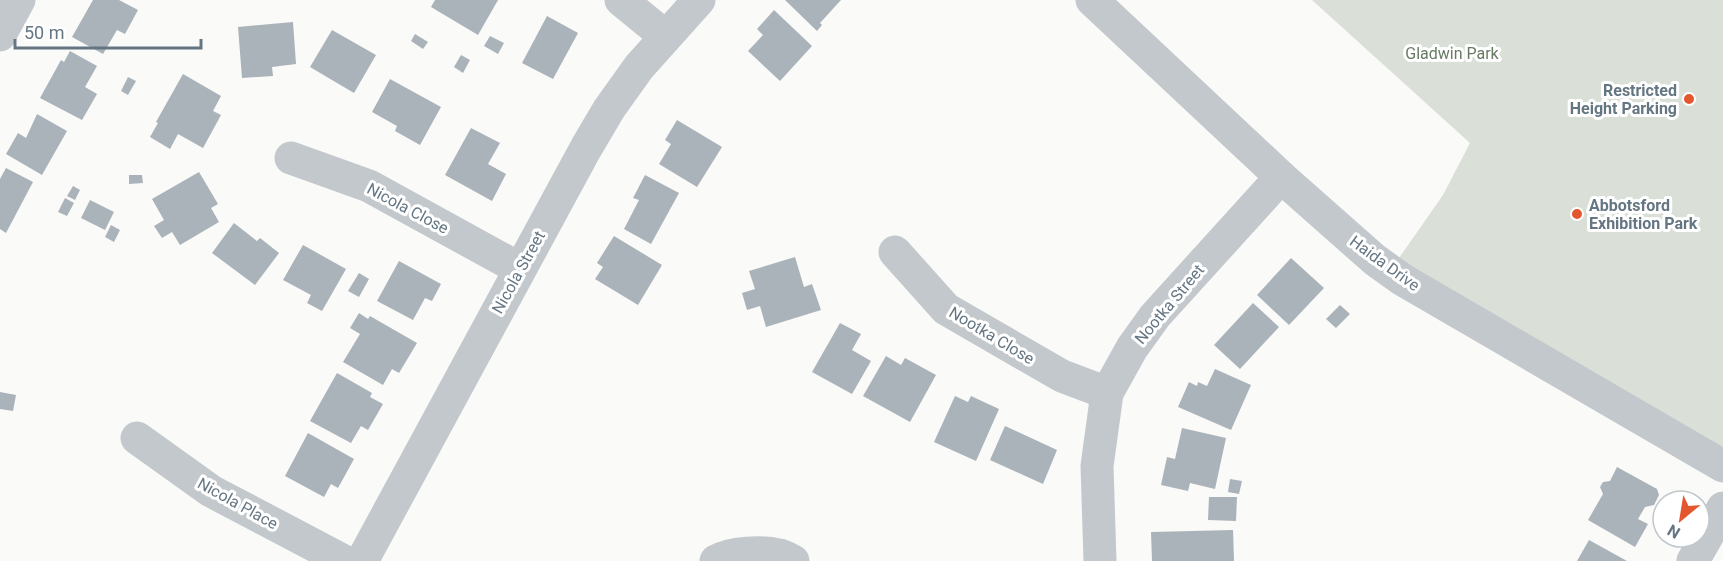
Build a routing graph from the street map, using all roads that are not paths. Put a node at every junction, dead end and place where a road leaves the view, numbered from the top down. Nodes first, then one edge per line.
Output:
1 (19, 0) edge
2 (621, 0) edge
3 (699, 0) edge
4 (1092, 0) edge
5 (0, 35) edge
6 (665, 36) junction
7 (291, 158) dead end
8 (1281, 177) junction
9 (895, 252) dead end
10 (520, 269) junction
11 (1107, 393) junction
12 (137, 438) dead end
13 (1723, 466) edge
14 (1723, 508) edge
15 (344, 561) edge
16 (362, 561) edge
17 (716, 561) edge
18 (793, 561) edge
19 (1100, 561) edge
20 (1693, 561) edge

1 - 5 street
2 - 6 street
3 - 6 street, Nicola Street
4 - 8 street, Haida Drive
6 - 10 street, Nicola Street
7 - 10 street, Nicola Close
8 - 11 street, Nootka Street
8 - 13 street, Haida Drive
9 - 11 street, Nootka Close
10 - 16 street, Nicola Street
11 - 19 street, Nootka Street
12 - 15 street, Nicola Place
14 - 20 street
17 - 18 street

